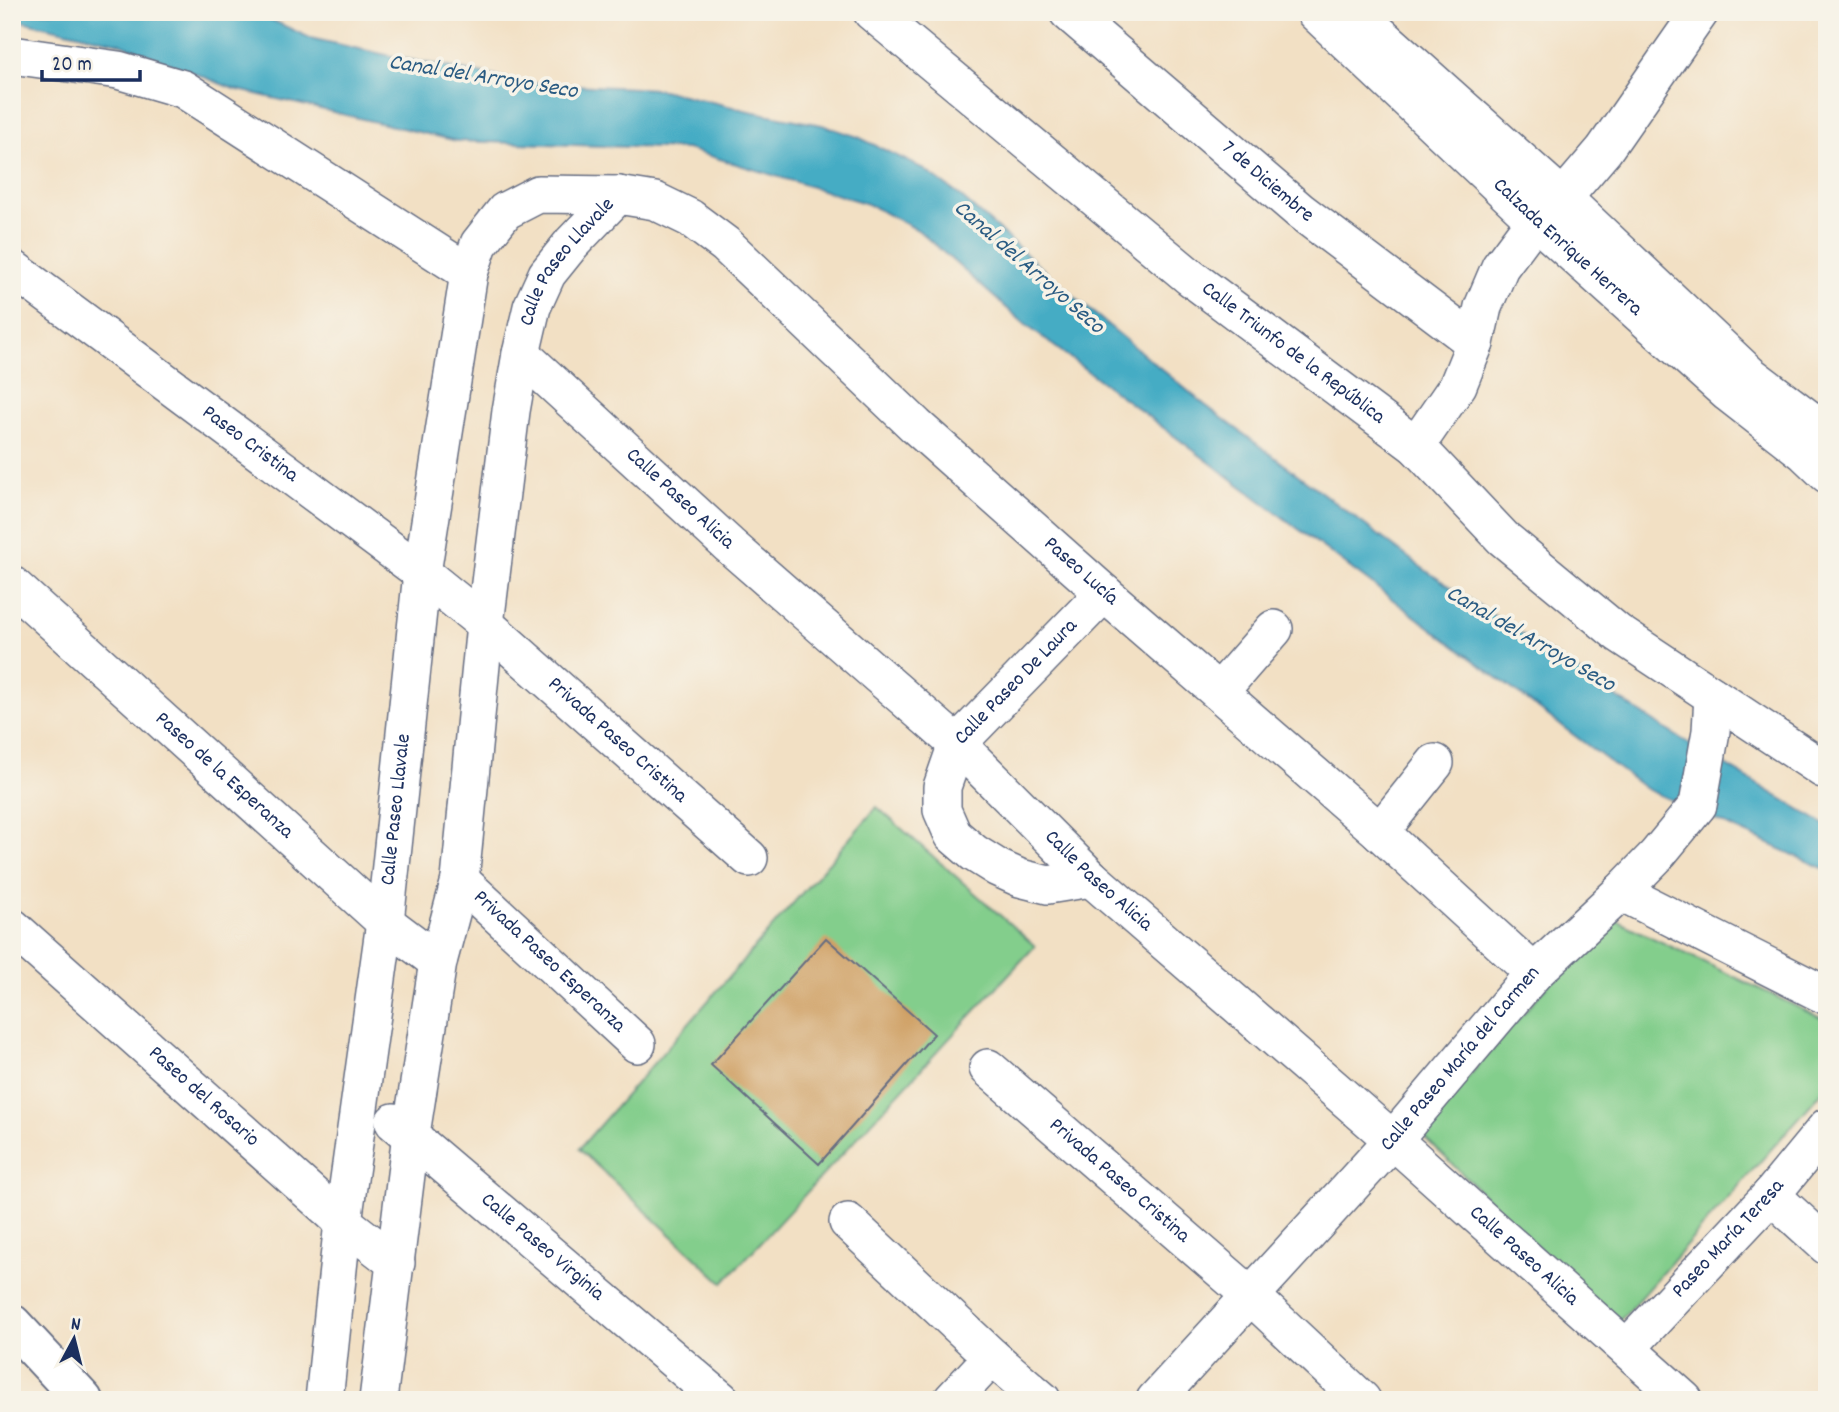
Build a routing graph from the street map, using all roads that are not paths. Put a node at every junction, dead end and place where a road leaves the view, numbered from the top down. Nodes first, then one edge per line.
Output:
1 (872, 12) edge
2 (1068, 12) edge
3 (1315, 12) edge
4 (1355, 12) edge
5 (1700, 12) edge
6 (12, 55) edge
7 (618, 195) junction
8 (1549, 209) junction
9 (12, 268) edge
10 (469, 272) junction
11 (1475, 343) junction
12 (521, 354) junction
13 (1827, 433) edge
14 (1416, 446) junction
15 (1827, 474) edge
16 (422, 573) junction
17 (12, 585) edge
18 (1104, 593) junction
19 (485, 624) junction
20 (1273, 629) dead end
21 (1219, 692) junction
22 (1712, 714) junction
23 (957, 744) junction
24 (1435, 763) dead end
25 (1824, 769) dead end
26 (1380, 832) junction
27 (749, 858) dead end
28 (1091, 878) junction
29 (460, 880) junction
30 (1621, 892) junction
31 (385, 922) junction
32 (12, 927) edge
33 (438, 962) junction
34 (1534, 973) junction
35 (1827, 996) edge
36 (637, 1044) dead end
37 (988, 1068) dead end
38 (362, 1099) junction
39 (1827, 1128) edge
40 (411, 1134) junction
41 (1394, 1140) junction
42 (1771, 1195) junction
43 (343, 1222) junction
44 (848, 1222) dead end
45 (1827, 1246) edge
46 (396, 1264) junction
47 (1250, 1295) junction
48 (12, 1324) edge
49 (1627, 1348) junction
50 (992, 1357) junction
51 (384, 1395) edge
52 (83, 1400) edge
53 (324, 1400) edge
54 (722, 1400) edge
55 (952, 1400) edge
56 (1042, 1400) edge
57 (1155, 1400) edge
58 (1362, 1400) edge
59 (1684, 1400) edge

1 - 14 street, Calle Triunfo de la República
2 - 11 street, 7 de Diciembre
3 - 8 street, Calzada Enrique Herrera
4 - 8 street, Calzada Enrique Herrera
5 - 8 street
6 - 10 street
7 - 10 street, Calle Paseo Llavale
7 - 12 street, Calle Paseo Llavale
7 - 18 street, Paseo Lucía
8 - 11 street
8 - 13 street, Calzada Enrique Herrera
8 - 15 street, Calzada Enrique Herrera
9 - 16 street, Paseo Cristina
10 - 16 street, Calle Paseo Llavale
11 - 14 street
12 - 19 street, Calle Paseo Llavale
12 - 23 street, Calle Paseo Alicia
14 - 22 street, Calle Triunfo de la República
16 - 19 street, Paseo Cristina
16 - 31 street, Calle Paseo Llavale
17 - 31 street, Paseo de la Esperanza
18 - 21 street, Paseo Lucía
18 - 23 street, Calle Paseo De Laura
19 - 27 street, Privada Paseo Cristina
19 - 29 street, Calle Paseo Llavale
20 - 21 street
21 - 26 street, Paseo Lucía
22 - 25 street, Calle Triunfo de la República
22 - 30 street, Calle Paseo María del Carmen
23 - 28 street, Calle Paseo Alicia
23 - 28 street, Calle Paseo De Laura
24 - 26 street
26 - 34 street, Paseo Lucía
28 - 41 street, Calle Paseo Alicia
29 - 33 street, Calle Paseo Llavale
29 - 36 street, Privada Paseo Esperanza
30 - 34 street, Calle Paseo María del Carmen
30 - 35 street
31 - 33 street, Paseo de la Esperanza
31 - 38 street, Calle Paseo Llavale
32 - 43 street, Paseo del Rosario
33 - 40 street, Calle Paseo Llavale
34 - 41 street, Calle Paseo María del Carmen
37 - 47 street, Privada Paseo Cristina
38 - 40 street, Calle Paseo Virginia
38 - 43 street, Calle Paseo Llavale
39 - 42 street, Paseo María Teresa
40 - 46 street, Calle Paseo Llavale
40 - 54 street, Calle Paseo Virginia
41 - 47 street, Calle Paseo María del Carmen
41 - 49 street, Calle Paseo Alicia
42 - 45 street
42 - 49 street, Paseo María Teresa
43 - 46 street, Paseo del Rosario
43 - 53 street, Calle Paseo Llavale
44 - 50 street
46 - 51 street, Calle Paseo Llavale
47 - 57 street, Calle Paseo María del Carmen
47 - 58 street
48 - 52 street
49 - 59 street, Calle Paseo Alicia
50 - 55 street
50 - 56 street

